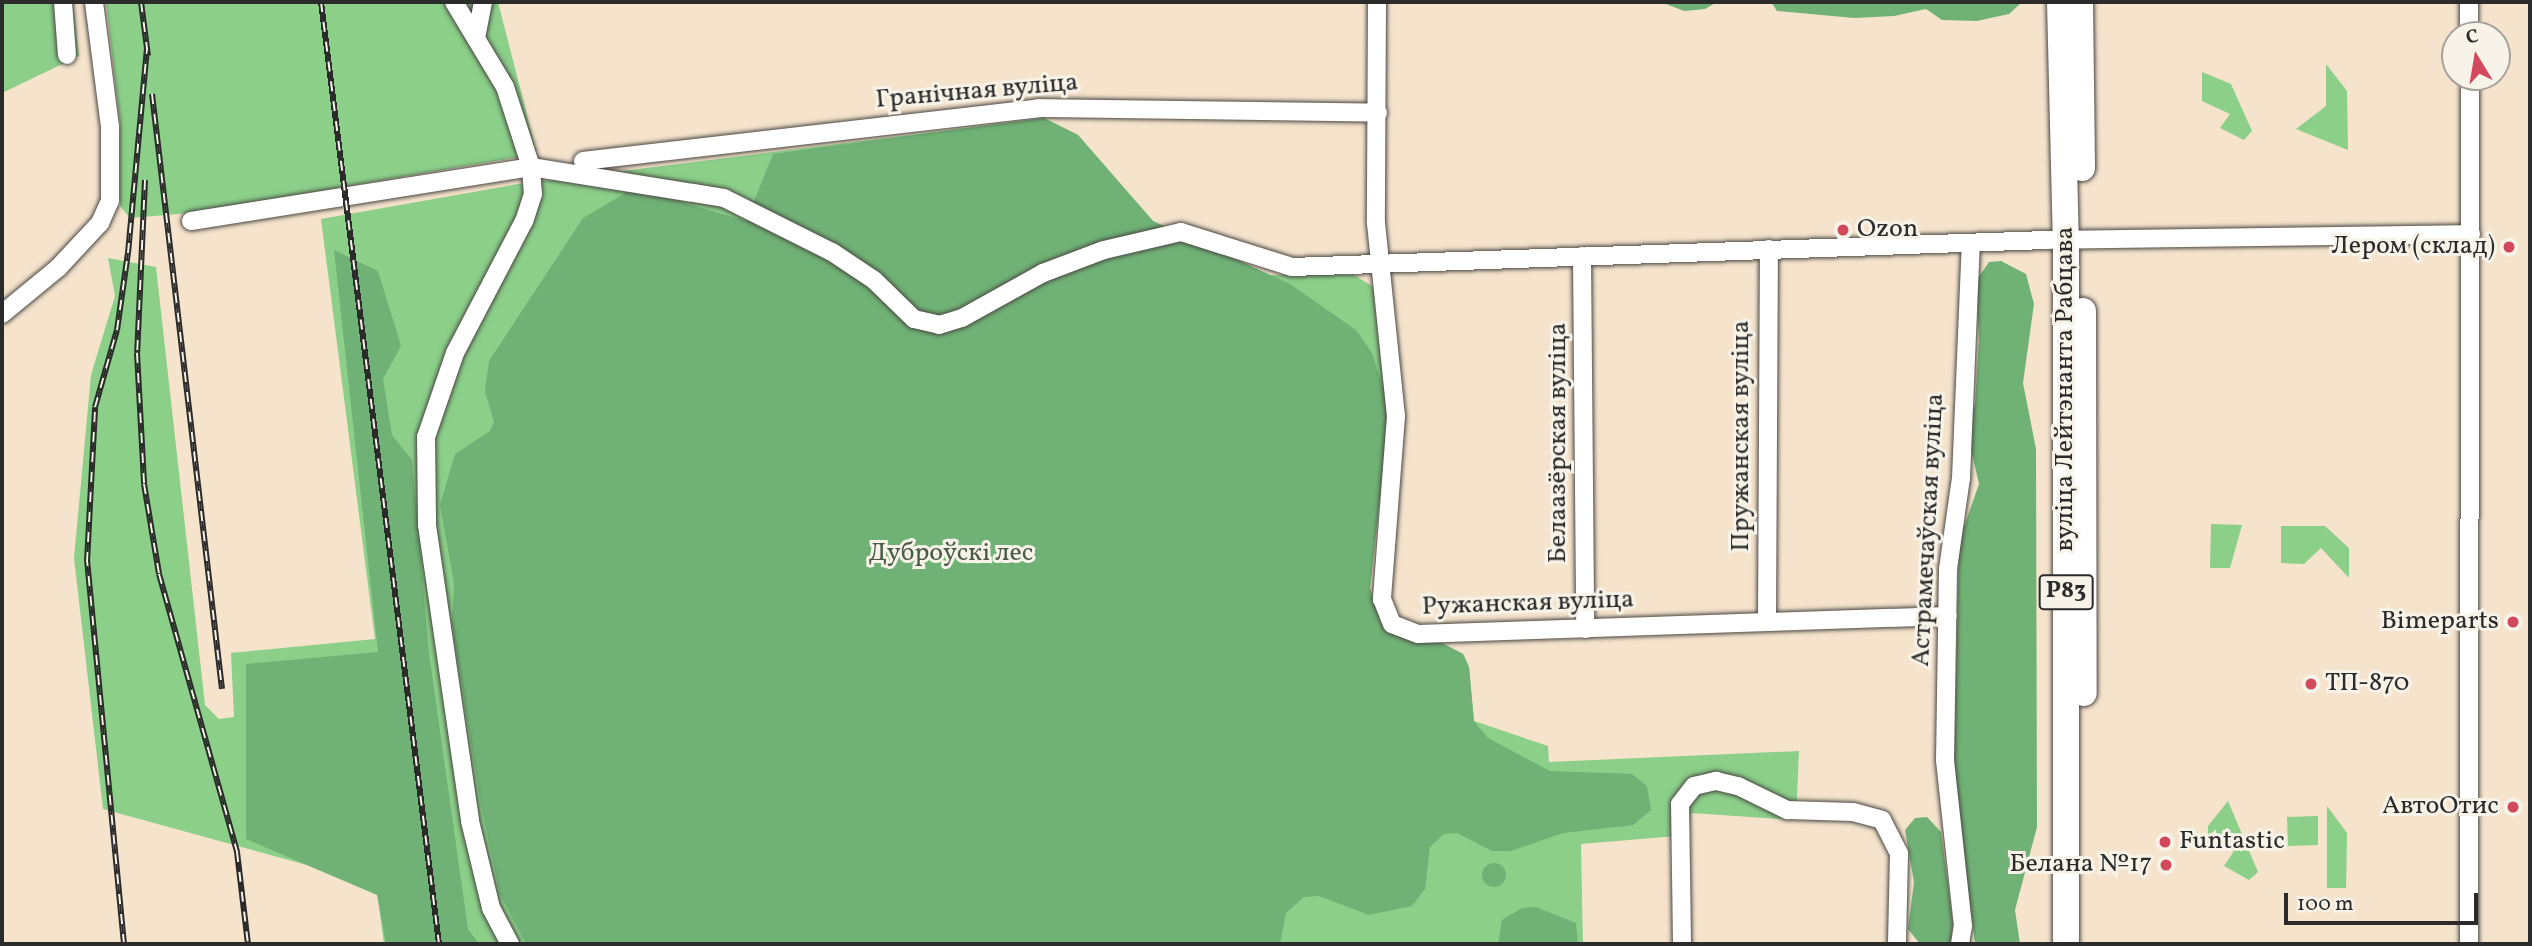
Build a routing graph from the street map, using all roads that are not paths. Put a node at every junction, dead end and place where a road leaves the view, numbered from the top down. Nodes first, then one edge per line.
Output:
1 (63, 2) edge
2 (94, 2) edge
3 (454, 2) edge
4 (483, 2) edge
5 (1377, 2) edge
6 (2060, 2) edge
7 (2080, 2) edge
8 (2469, 2) edge
9 (2469, 21) edge
10 (476, 38) junction
11 (67, 55) dead end
12 (2470, 91) edge
13 (1378, 113) junction
14 (583, 161) dead end
15 (531, 167) junction
16 (191, 221) dead end
17 (2471, 234) junction
18 (2075, 240) junction
19 (1971, 244) junction
20 (1769, 249) junction
21 (1583, 256) junction
22 (1380, 264) junction
23 (2, 314) edge
24 (1948, 616) junction
25 (1767, 622) junction
26 (1585, 629) junction
27 (510, 944) edge
28 (1682, 944) edge
29 (1897, 944) edge
30 (1960, 944) edge
31 (2066, 944) edge
32 (2084, 944) edge
33 (2469, 944) edge

1 - 11 street
2 - 23 street
3 - 10 street
4 - 10 street
5 - 13 street, Ружанская вуліца
6 - 18 highway, вуліца Лейтэнанта Рабцава / Р83
7 - 18 highway, вуліца Лейтэнанта Рабцава / Р83
8 - 9 street
10 - 15 street
12 - 17 street
13 - 14 street, Гранічная вуліца
13 - 22 street, Ружанская вуліца
15 - 16 street
15 - 22 street
15 - 27 street
17 - 18 street
17 - 33 street
18 - 19 street
18 - 31 highway, вуліца Лейтэнанта Рабцава / Р83
18 - 32 highway, вуліца Лейтэнанта Рабцава / Р83
19 - 20 street
19 - 24 street, Астрамечаўская вуліца
20 - 21 street
20 - 25 street, Пружанская вуліца
21 - 22 street
21 - 26 street, Белаазёрская вуліца
22 - 26 street, Ружанская вуліца
24 - 25 street, Ружанская вуліца
24 - 30 street, Астрамечаўская вуліца
25 - 26 street, Ружанская вуліца
28 - 29 street

